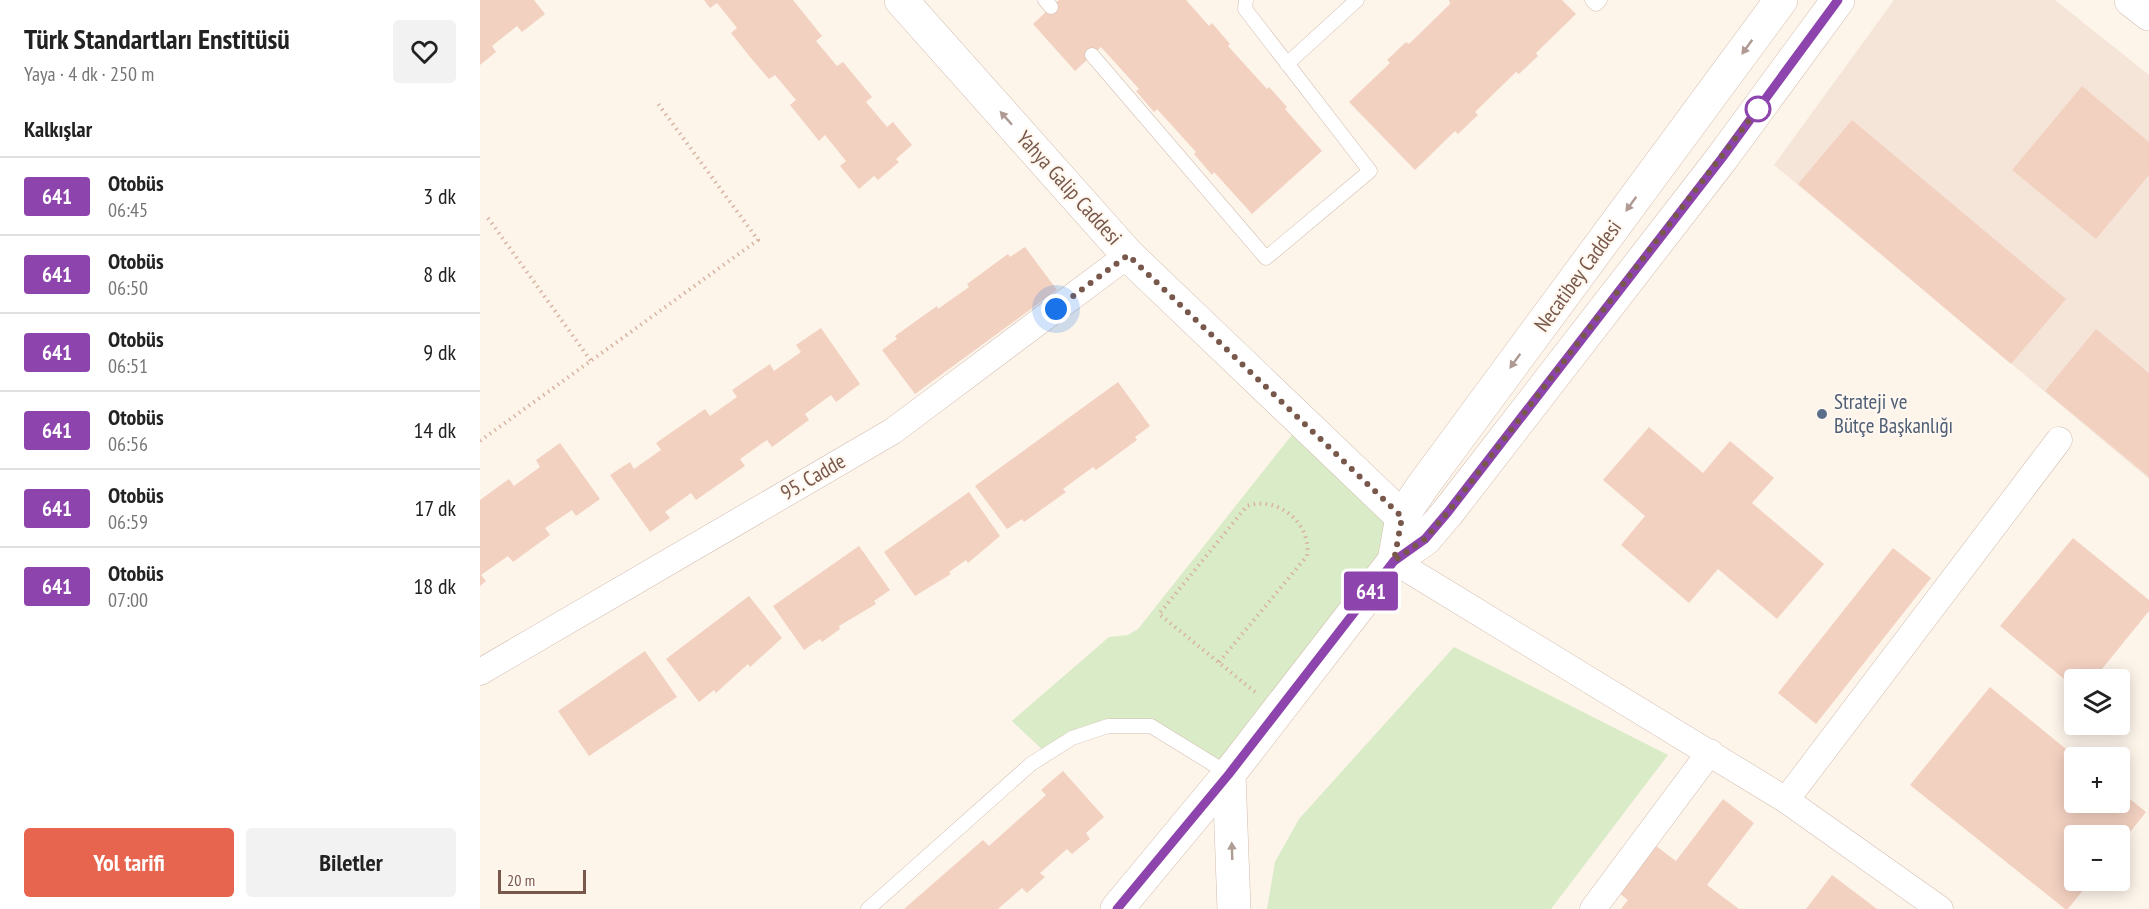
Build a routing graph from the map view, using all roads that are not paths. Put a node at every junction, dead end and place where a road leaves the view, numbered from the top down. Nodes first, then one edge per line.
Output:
1 (901, 0) edge
2 (1246, 0) edge
3 (1357, 0) edge
4 (1592, 0) edge
5 (1600, 0) edge
6 (1781, 0) edge
7 (1838, 0) edge
8 (2131, 0) edge
9 (2149, 14) edge
10 (1092, 55) dead end
11 (1287, 64) junction
12 (1128, 255) junction
13 (2059, 440) dead end
14 (1402, 517) junction
15 (1394, 561) junction
16 (480, 672) edge
17 (1710, 752) junction
18 (1229, 774) junction
19 (1786, 800) junction
20 (868, 909) edge
21 (1117, 909) edge
22 (1234, 909) edge
23 (1593, 909) edge
24 (1940, 909) edge

12 -> 1 main road, Yahya Galip Caddesi
2 - 11 lane
3 - 11 lane
4 - 5 lane
6 -> 14 main road, Necatibey Caddesi
7 - 15 main road, Necatibey Caddesi
8 - 9 main road
10 - 11 lane
12 - 14 main road, Yahya Galip Caddesi
12 - 16 street, 95. Cadde
13 - 19 street
14 - 15 main road, Necatibey Caddesi
15 - 17 street
15 - 18 main road, Necatibey Caddesi
17 - 19 street
17 - 23 street
18 - 20 lane
18 - 21 main road, Necatibey Caddesi
22 -> 18 main road
19 - 24 street

